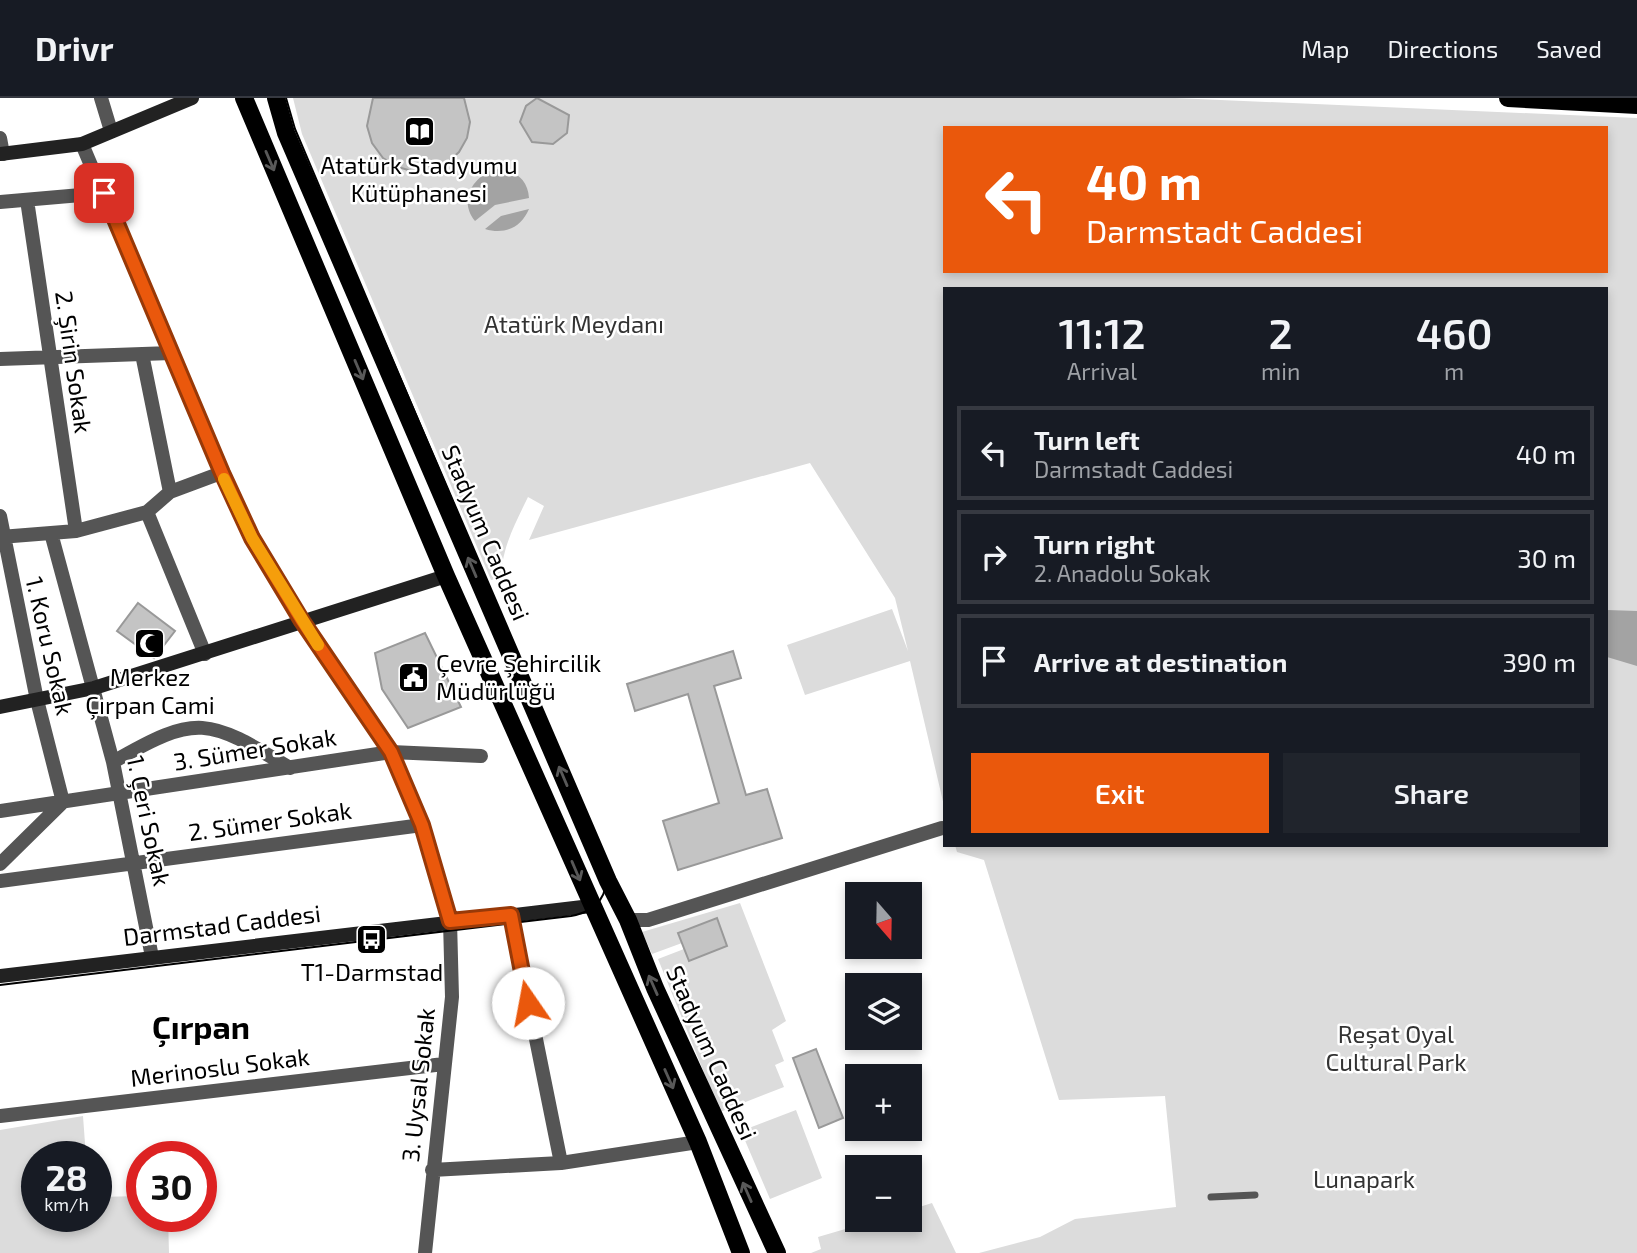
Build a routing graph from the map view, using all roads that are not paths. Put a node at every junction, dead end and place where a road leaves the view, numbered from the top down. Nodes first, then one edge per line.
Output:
1 (101, 98) edge
2 (192, 98) edge
3 (243, 98) edge
4 (276, 98) edge
5 (1508, 98) edge
6 (1637, 105) edge
7 (111, 131) junction
8 (0, 138) edge
9 (82, 144) junction
10 (2, 154) edge
11 (104, 193) junction
12 (27, 200) junction
13 (0, 202) edge
14 (142, 354) junction
15 (171, 354) junction
16 (0, 359) edge
17 (49, 359) junction
18 (222, 473) junction
19 (170, 492) junction
20 (147, 512) junction
21 (0, 516) edge
22 (76, 531) junction
23 (51, 533) junction
24 (1, 537) edge
25 (446, 576) junction
26 (302, 621) junction
27 (205, 654) junction
28 (94, 688) junction
29 (37, 700) junction
30 (0, 707) edge
31 (391, 752) junction
32 (481, 756) dead end
33 (113, 762) junction
34 (290, 768) junction
35 (120, 794) junction
36 (63, 802) junction
37 (0, 811) edge
38 (422, 825) junction
39 (942, 828) dead end
40 (0, 863) edge
41 (135, 863) junction
42 (0, 881) edge
43 (591, 906) junction
44 (511, 915) junction
45 (628, 920) junction
46 (450, 921) junction
47 (152, 957) junction
48 (0, 976) edge
49 (444, 1064) junction
50 (0, 1116) edge
51 (698, 1142) junction
52 (561, 1163) junction
53 (432, 1170) junction
54 (1255, 1195) dead end
55 (1210, 1197) dead end
56 (425, 1253) edge
57 (741, 1253) edge
58 (777, 1253) edge

1 - 7 street
2 - 7 main road
3 -> 25 main road
45 -> 4 main road, Stadyum Caddesi
5 - 6 main road
7 - 9 main road
8 - 10 street
9 - 10 main road
9 - 11 street, 3. Uysal Sokak
11 - 12 street
11 - 15 street, 3. Uysal Sokak
12 - 13 street
12 - 17 street, 2. Şirin Sokak
14 - 15 street
14 - 17 street
14 - 19 street
15 - 18 street, 3. Uysal Sokak
16 - 17 street
17 - 22 street, 2. Şirin Sokak
18 - 19 street
18 - 26 street, 3. Uysal Sokak
19 - 20 street
20 - 22 street
20 - 27 street
21 - 24 street, 1. Koru Sokak
22 - 23 street
23 - 24 street
23 - 28 street, 1. Çeri Sokak
24 - 29 street, 1. Koru Sokak
25 - 26 main road
25 -> 43 main road
26 - 27 main road
26 - 31 street, 3. Uysal Sokak
27 - 28 main road
28 - 29 main road
28 - 33 street, 1. Çeri Sokak
29 - 30 main road
29 - 36 street, 1. Koru Sokak
31 - 32 street, 3. Sümer Sokak
31 - 34 street, 3. Sümer Sokak
31 - 38 street, 3. Uysal Sokak
33 - 34 street
33 - 35 street, 1. Çeri Sokak
34 - 35 street, 3. Sümer Sokak
35 - 36 street, 3. Sümer Sokak
35 - 41 street, 1. Çeri Sokak
36 - 37 street, 3. Sümer Sokak
36 - 40 street
38 - 41 street, 2. Sümer Sokak
38 - 46 street, 3. Uysal Sokak
39 - 45 street
41 - 42 street, 2. Sümer Sokak
41 - 47 street, 1. Çeri Sokak
43 - 44 main road, Darmstad Caddesi
43 -> 51 main road
44 - 46 main road, Darmstad Caddesi
44 - 52 street
58 -> 45 main road, Stadyum Caddesi
46 - 47 main road, Darmstad Caddesi
46 - 49 street, 3. Uysal Sokak
47 - 48 main road, Darmstad Caddesi
49 - 50 street, Merinoslu Sokak
49 - 53 street, 3. Uysal Sokak
51 - 52 street
51 - 57 main road
52 - 53 street
53 - 56 street, 3. Uysal Sokak
54 - 55 lane

